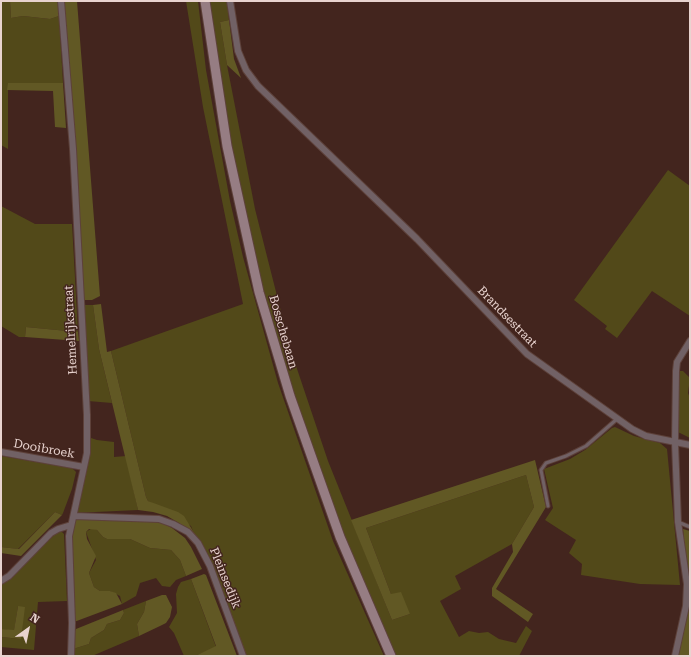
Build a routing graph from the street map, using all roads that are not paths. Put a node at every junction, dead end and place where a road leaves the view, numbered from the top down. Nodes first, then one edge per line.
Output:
1 (61, 1) edge
2 (206, 1) edge
3 (230, 1) edge
4 (690, 341) edge
5 (617, 419) junction
6 (675, 443) junction
7 (690, 445) edge
8 (1, 452) edge
9 (84, 467) junction
10 (548, 506) dead end
11 (74, 516) junction
12 (678, 522) junction
13 (71, 525) junction
14 (690, 527) edge
15 (1, 582) edge
16 (71, 656) edge
17 (243, 656) edge
18 (391, 656) edge
19 (675, 656) edge

1 - 9 street, Hemelrijkstraat
2 - 18 main road, Bosschebaan
3 - 5 street, Brandsestraat
4 - 6 street
5 - 6 street, Brandsestraat
5 - 10 lane
6 - 7 street, Brandsestraat
6 - 12 street
8 - 9 street, Dooibroek
9 - 11 street, Hemelrijkstraat
11 - 13 street, Hemelrijkstraat
11 - 17 street, Pleinsedijk
12 - 14 lane
12 - 19 street
13 - 15 street
13 - 16 street, Hemelrijkstraat

